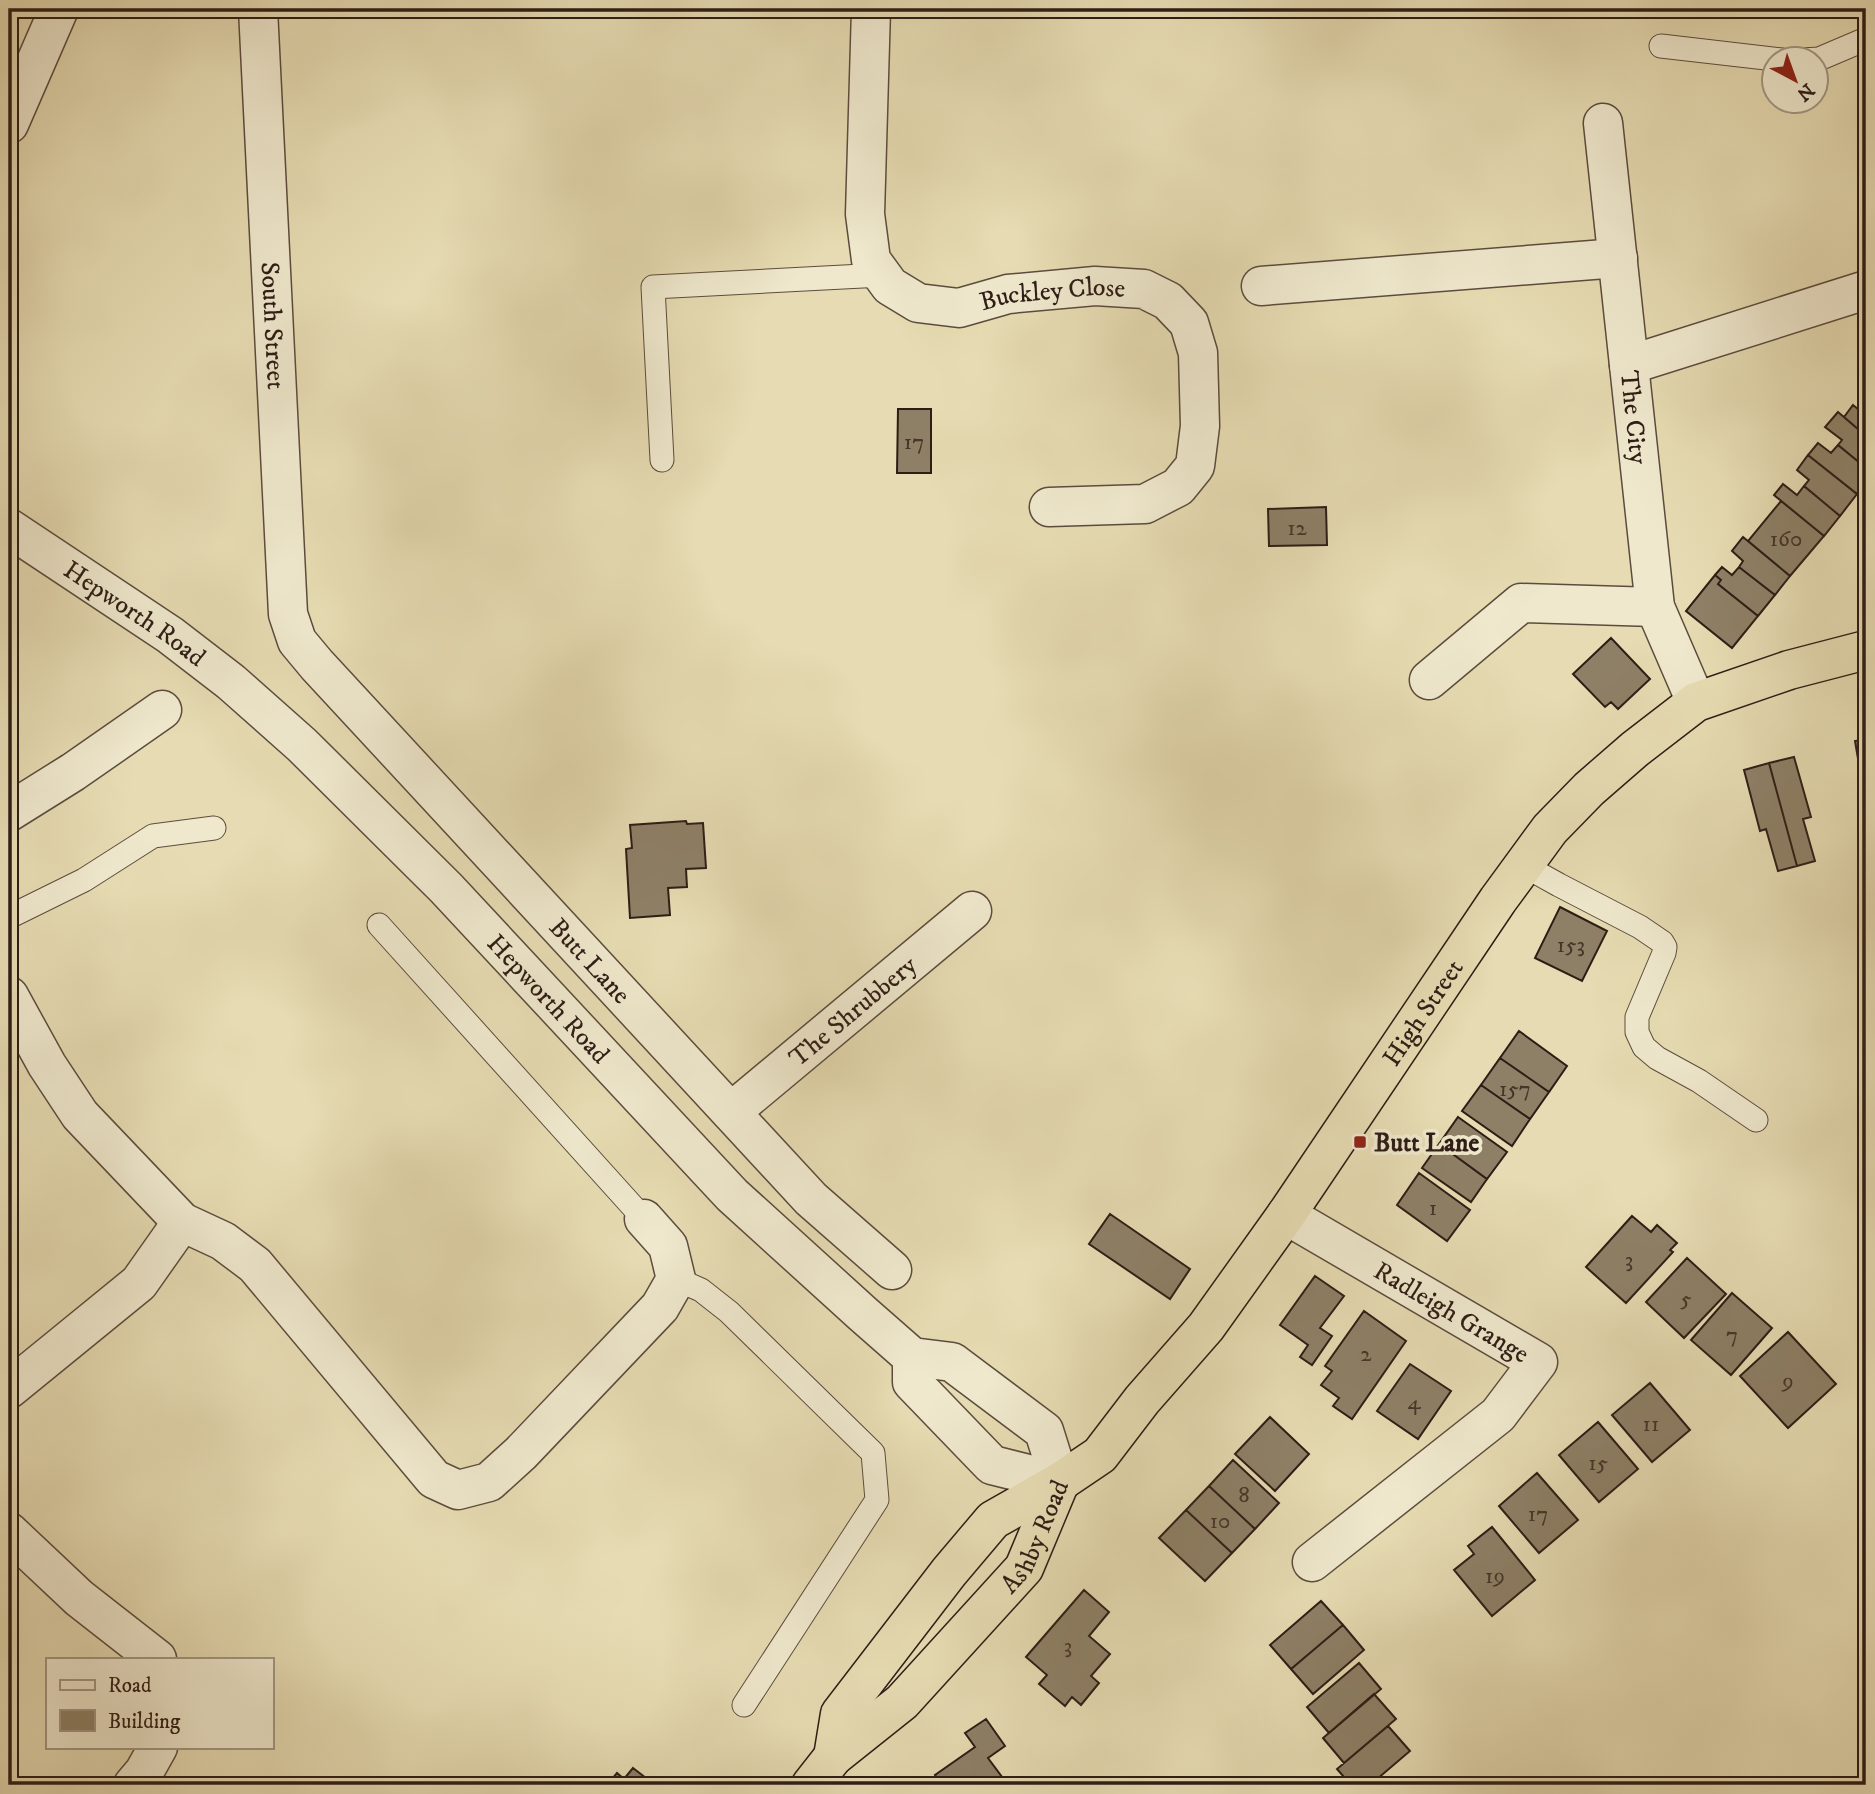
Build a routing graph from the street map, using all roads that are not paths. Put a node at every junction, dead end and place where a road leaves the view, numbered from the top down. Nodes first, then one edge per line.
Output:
1 (59, 9) edge
2 (258, 9) edge
3 (871, 9) edge
4 (1866, 39) edge
5 (1661, 46) dead end
6 (1829, 55) edge
7 (1759, 57) edge
8 (1603, 123) dead end
9 (9, 124) edge
10 (1618, 258) junction
11 (883, 275) junction
12 (1261, 286) dead end
13 (1866, 290) edge
14 (1629, 365) junction
15 (662, 460) dead end
16 (1049, 507) dead end
17 (9, 528) edge
18 (1655, 607) junction
19 (298, 641) joint
20 (1866, 650) edge
21 (1429, 680) dead end
22 (1696, 702) junction
23 (162, 710) dead end
24 (9, 812) edge
25 (214, 828) dead end
26 (1524, 865) junction
27 (972, 911) dead end
28 (9, 916) edge
29 (379, 925) dead end
30 (9, 996) edge
31 (731, 1112) junction
32 (1756, 1119) dead end
33 (1286, 1215) junction
34 (644, 1219) joint
35 (182, 1222) junction
36 (892, 1270) dead end
37 (676, 1279) junction
38 (912, 1356) junction
39 (9, 1389) edge
40 (1060, 1482) junction
41 (9, 1532) edge
42 (1312, 1562) dead end
43 (156, 1658) edge
44 (744, 1705) dead end
45 (157, 1748) edge
46 (822, 1771) edge
47 (133, 1785) edge

1 - 9 street
2 - 19 street, South Street
3 - 11 street, Buckley Close
4 - 6 lane
5 - 7 lane
8 - 10 street, The City
10 - 12 street
10 - 14 street, The City
11 - 15 lane
11 - 16 street, Buckley Close
13 - 14 street
14 - 18 street, The City
17 - 38 street, Hepworth Road
18 - 21 street
18 - 22 street, The City
19 - 31 street, Butt Lane
20 - 22 highway, High Street
22 - 26 highway, High Street
23 - 24 street
25 - 28 lane
26 - 32 lane
26 - 33 highway, High Street
27 - 31 street, The Shrubbery
29 - 34 lane
30 - 35 street
31 - 36 street, Butt Lane
33 - 40 highway, High Street
33 - 42 street, Radleigh Grange
34 - 37 street
35 - 37 street
35 - 39 street
37 - 44 lane
38 - 40 street
38 - 40 street
40 - 46 highway, Ashby Road
40 - 46 highway, Ashby Road
41 - 43 street
45 - 47 street

